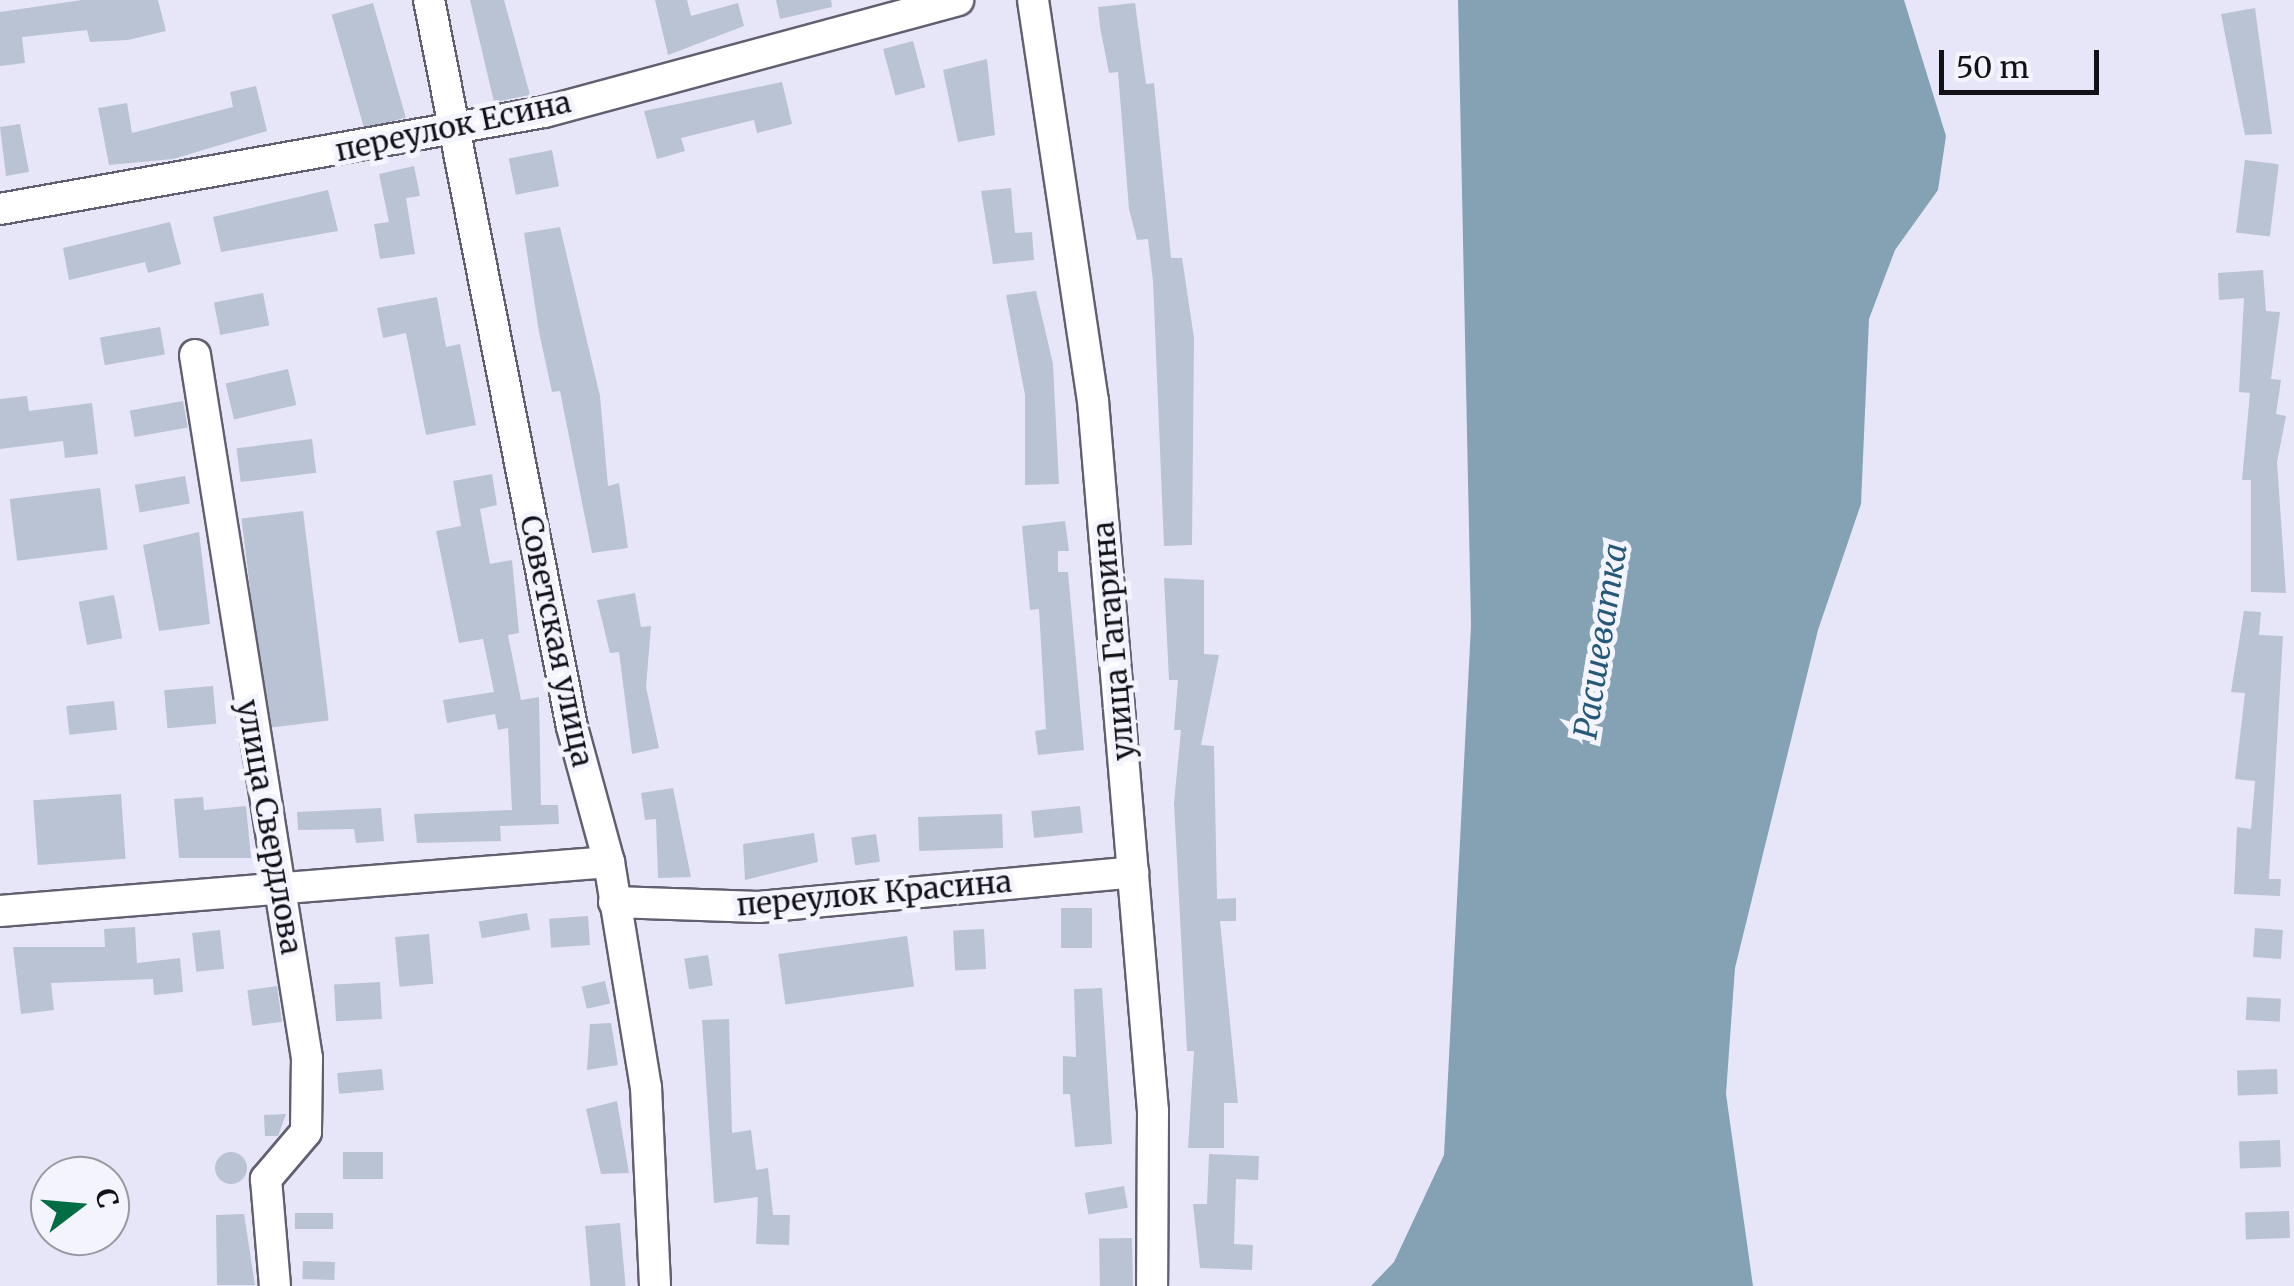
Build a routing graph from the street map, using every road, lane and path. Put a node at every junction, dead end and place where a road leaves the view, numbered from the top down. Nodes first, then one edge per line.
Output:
1 (428, 0) edge
2 (958, 0) edge
3 (1033, 0) edge
4 (456, 128) junction
5 (0, 209) edge
6 (195, 355) dead end
7 (608, 862) junction
8 (1133, 872) junction
9 (286, 888) junction
10 (614, 902) junction
11 (0, 911) edge
12 (275, 1286) edge
13 (654, 1286) edge
14 (1152, 1286) edge

1 - 4 street, Советская улица
2 - 4 street, переулок Есина
3 - 8 street, улица Гагарина
4 - 5 street, переулок Есина
4 - 7 street, Советская улица
6 - 9 street, улица Свердлова
7 - 9 street
7 - 10 street, Советская улица
8 - 10 street, переулок Красина
8 - 14 street, улица Гагарина
9 - 11 street
9 - 12 street, улица Свердлова
10 - 13 street, Советская улица

